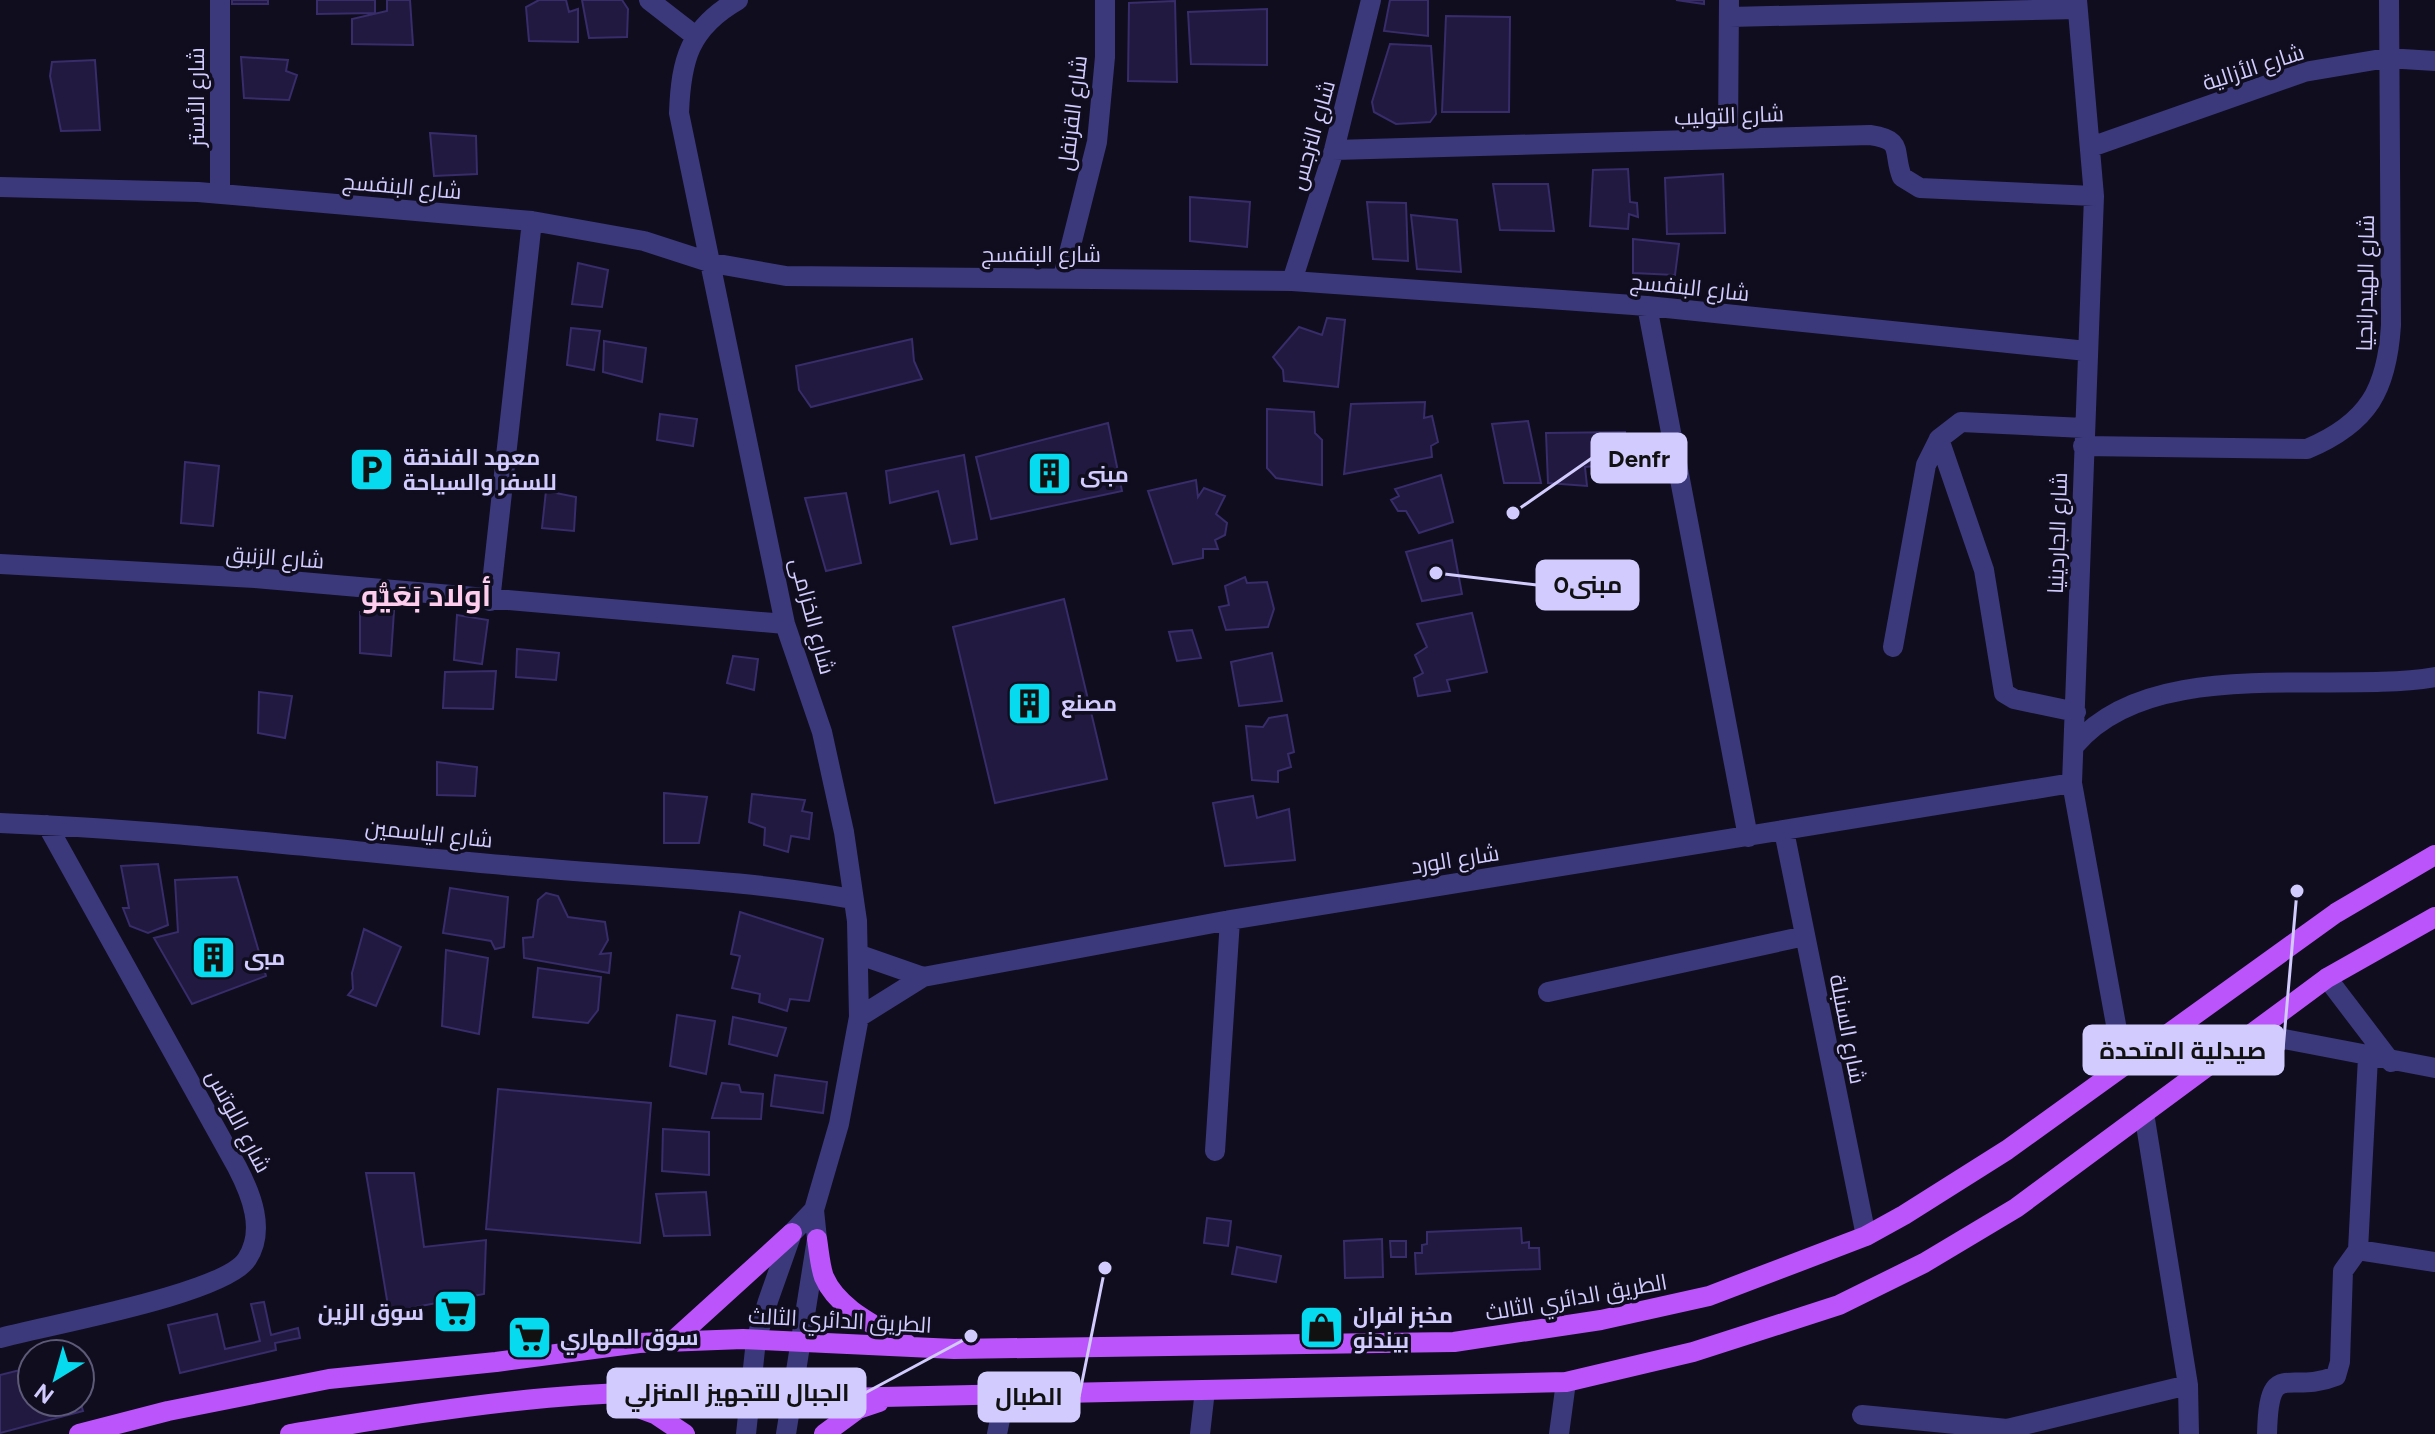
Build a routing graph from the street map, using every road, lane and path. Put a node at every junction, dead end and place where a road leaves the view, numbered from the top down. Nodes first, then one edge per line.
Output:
1 (220, 0) edge
2 (649, 0) edge
3 (738, 0) edge
4 (1105, 0) edge
5 (1371, 0) edge
6 (2389, 0) edge
7 (2077, 4) edge
8 (1890, 5) edge
9 (1730, 8) edge
10 (694, 35) junction
11 (2387, 58) junction
12 (2435, 61) edge
13 (1728, 139) junction
14 (2091, 147) junction
15 (1334, 150) junction
16 (0, 187) edge
17 (220, 194) junction
18 (2094, 196) junction
19 (532, 221) junction
20 (712, 263) junction
21 (1063, 277) junction
22 (1292, 281) junction
23 (1647, 306) junction
24 (2087, 351) junction
25 (2084, 437) junction
26 (1939, 439) junction
27 (0, 564) edge
28 (490, 601) junction
29 (785, 624) junction
30 (1893, 647) dead end
31 (2435, 677) edge
32 (2400, 683) junction
33 (2435, 694) edge
34 (2076, 712) junction
35 (2075, 745) junction
36 (2072, 783) junction
37 (0, 823) edge
38 (47, 825) junction
39 (1784, 831) junction
40 (1748, 837) junction
41 (2435, 855) edge
42 (852, 899) junction
43 (2435, 917) edge
44 (1230, 920) junction
45 (1805, 936) junction
46 (860, 955) junction
47 (923, 977) junction
48 (2327, 978) junction
49 (1548, 992) dead end
50 (859, 1017) junction
51 (2253, 1033) junction
52 (2368, 1057) junction
53 (2391, 1062) junction
54 (2123, 1063) junction
55 (2435, 1068) edge
56 (2144, 1113) junction
57 (1215, 1151) dead end
58 (814, 1210) junction
59 (792, 1233) junction
60 (1866, 1236) junction
61 (817, 1239) junction
62 (2358, 1250) junction
63 (2435, 1262) edge
64 (0, 1338) edge
65 (756, 1340) junction
66 (673, 1341) junction
67 (800, 1342) junction
68 (911, 1346) junction
69 (1566, 1382) junction
70 (2188, 1385) junction
71 (1205, 1390) junction
72 (582, 1393) junction
73 (749, 1394) junction
74 (1005, 1395) junction
75 (902, 1397) junction
76 (792, 1399) junction
77 (1862, 1415) dead end
78 (362, 1428) edge
79 (79, 1434) edge
80 (290, 1434) edge
81 (685, 1434) edge
82 (746, 1434) edge
83 (786, 1434) edge
84 (824, 1434) edge
85 (997, 1434) edge
86 (1200, 1434) edge
87 (1559, 1434) edge
88 (2189, 1434) edge
89 (2267, 1434) edge

1 - 17 street, شارع الأستر
2 - 10 street
3 - 10 street
4 - 21 street, شارع القرنفل
5 - 15 street, شارع النرجس
6 - 11 street, شارع الهيدرانجيا
7 - 8 street
7 - 14 street, شارع الجاردينيا
8 - 9 street
9 - 13 street
10 - 20 street, شارع الخزامى
11 - 12 street, شارع الأزالية
11 - 14 street, شارع الأزالية
11 - 25 street, شارع الهيدرانجيا
13 - 15 street, شارع التوليب
13 - 18 street, شارع التوليب
14 - 18 street, شارع الجاردينيا
15 - 22 street, شارع النرجس
16 - 17 street, شارع البنفسج
17 - 19 street, شارع البنفسج
18 - 24 street, شارع الجاردينيا
19 - 20 street, شارع البنفسج
19 - 28 street
20 - 21 street, شارع البنفسج
20 - 29 street, شارع الخزامى
21 - 22 street, شارع البنفسج
22 - 23 street, شارع البنفسج
23 - 24 street, شارع البنفسج
23 - 40 street
24 - 25 street, شارع الجاردينيا
25 - 26 street, شارع الهيدرانجيا
25 - 34 street, شارع الجاردينيا
26 - 30 street
26 - 34 street
27 - 28 street, شارع الزنبق
28 - 29 street, شارع الزنبق
29 - 42 street, شارع الخزامى
31 - 32 street
32 - 33 street
32 - 35 street
34 - 35 street, شارع الجاردينيا
35 - 36 street, شارع الجاردينيا
36 - 39 street, شارع الورد
36 - 54 street, شارع الجاردينيا
37 - 38 street, شارع الياسمين
38 - 42 street, شارع الياسمين
38 - 64 street, شارع اللوتس
39 - 40 street, شارع الورد
39 - 45 street, شارع السنبلة
40 - 44 street, شارع الورد
41 - 54 main road, الطريق الدائري الثالث
42 - 46 street, شارع الخزامى
43 - 48 main road
44 - 47 street, شارع الورد
44 - 57 street
45 - 49 street
45 - 60 street, شارع السنبلة
46 - 47 street
46 - 50 street, شارع الخزامى
47 - 50 street, شارع الورد
48 - 51 main road
48 - 53 street
50 - 58 street, شارع الخزامى
51 - 52 street
51 - 56 main road
52 - 53 street
52 - 62 street
53 - 55 street
54 - 60 main road, الطريق الدائري الثالث
56 - 69 main road
56 - 70 street
58 - 59 street
58 - 61 street
59 - 65 street
59 - 66 main road
60 - 68 main road, الطريق الدائري الثالث
61 - 67 street
61 - 68 main road
62 - 63 street
62 - 89 street
65 - 66 main road, الطريق الدائري الثالث
65 - 67 main road, الطريق الدائري الثالث
65 - 73 street
66 - 79 main road, الطريق الدائري الثالث
67 - 68 main road, الطريق الدائري الثالث
67 - 76 street
69 - 71 main road
69 - 87 street
70 - 77 street
70 - 88 street
71 - 74 main road
71 - 86 street
72 - 73 main road
72 - 78 main road
72 - 81 main road
73 - 76 main road
73 - 82 street
74 - 75 main road
74 - 85 street
75 - 76 main road
75 - 84 main road
76 - 83 street
78 - 80 main road

